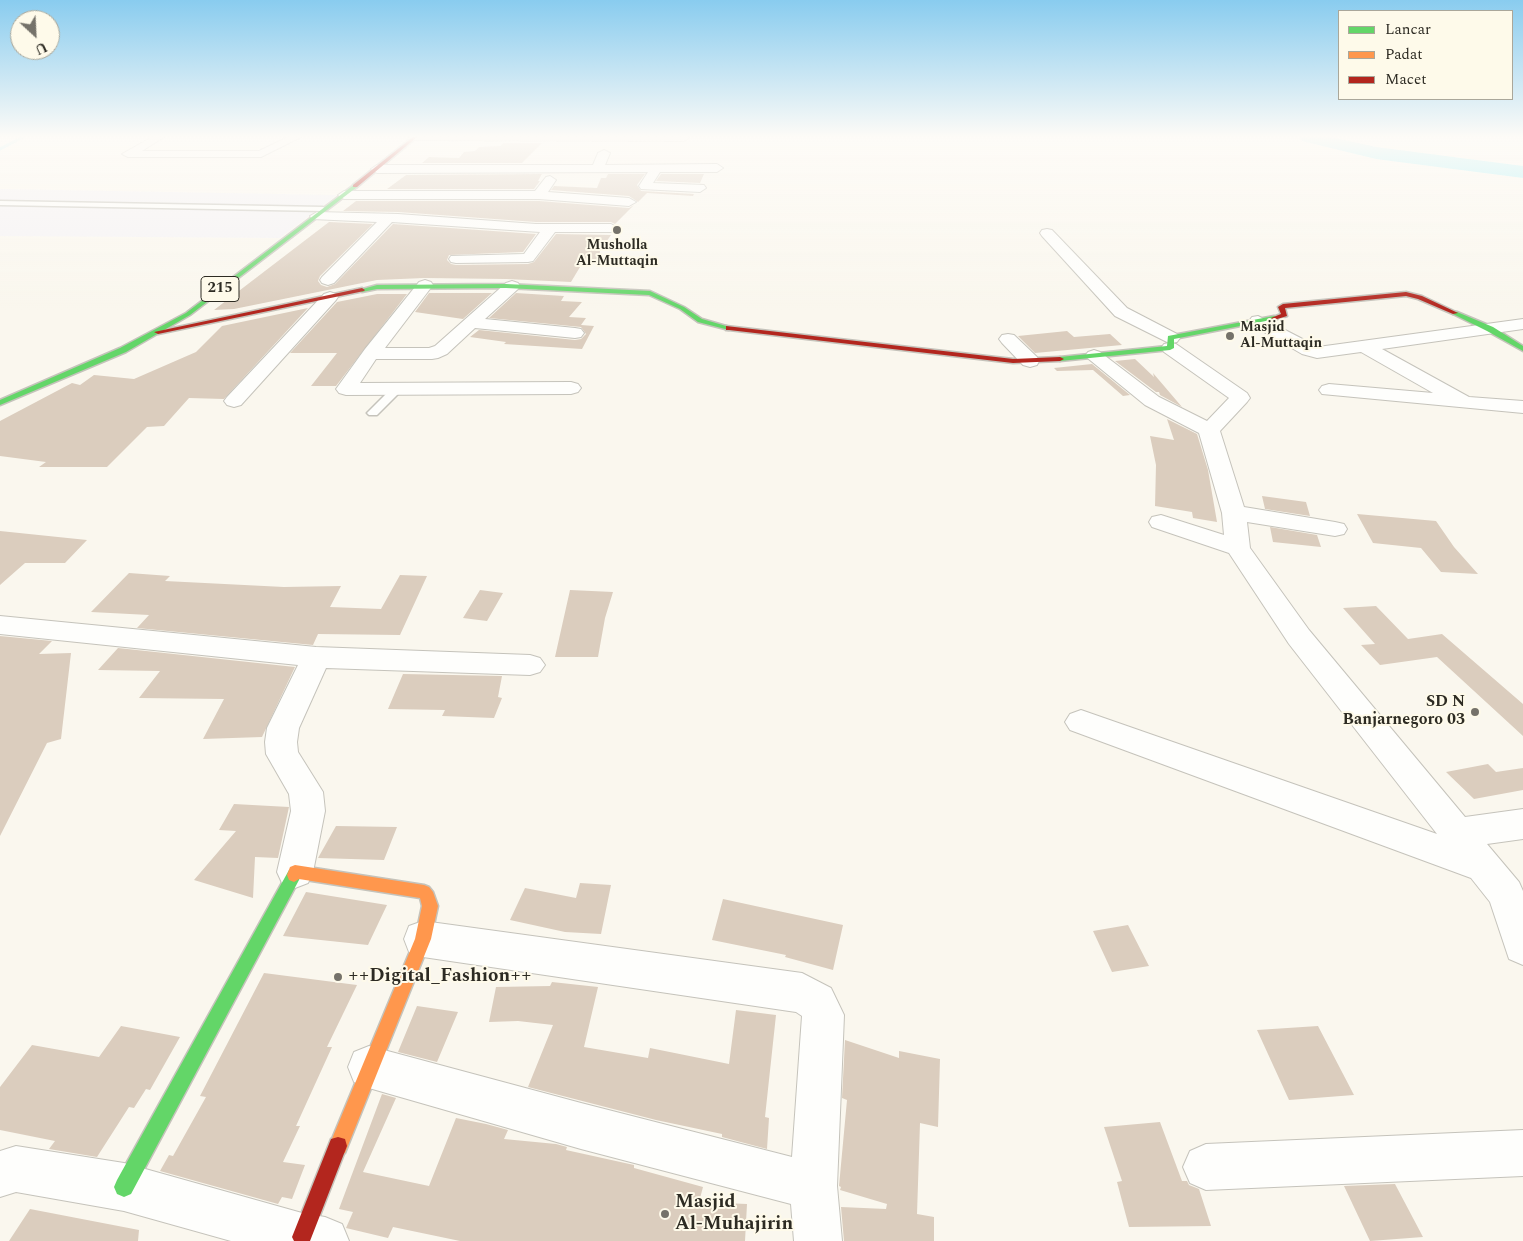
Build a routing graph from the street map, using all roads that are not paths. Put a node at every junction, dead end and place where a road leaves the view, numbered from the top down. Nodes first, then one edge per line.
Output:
1 (344, 195) joint
2 (539, 195) joint
3 (629, 202) dead end
4 (0, 204) edge
5 (280, 208) junction
6 (179, 210) junction
7 (0, 211) edge
8 (320, 212) junction
9 (271, 215) junction
10 (388, 218) junction
11 (551, 228) junction
12 (611, 228) dead end
13 (1047, 233) dead end
14 (456, 259) dead end
15 (425, 285) junction
16 (512, 286) junction
17 (329, 288) junction
18 (1258, 321) junction
19 (473, 322) junction
20 (1523, 324) edge
21 (1490, 329) junction
22 (158, 332) junction
23 (576, 333) dead end
24 (1008, 339) dead end
25 (1171, 343) junction
26 (1365, 347) junction
27 (1523, 350) edge
28 (371, 354) junction
29 (1094, 356) junction
30 (1030, 361) junction
31 (570, 388) dead end
32 (396, 390) junction
33 (1330, 390) dead end
34 (234, 401) dead end
35 (1465, 402) junction
36 (0, 403) edge
37 (1523, 407) edge
38 (373, 413) dead end
39 (1209, 430) junction
40 (1234, 512) junction
41 (1161, 522) dead end
42 (1335, 529) dead end
43 (1238, 548) junction
44 (0, 625) edge
45 (316, 657) junction
46 (530, 665) dead end
47 (1081, 722) dead end
48 (1523, 824) edge
49 (1457, 833) junction
50 (1483, 866) junction
51 (296, 872) junction
52 (423, 939) junction
53 (1523, 943) edge
54 (369, 1066) junction
55 (1523, 1153) edge
56 (1206, 1167) dead end
57 (0, 1174) edge
58 (813, 1186) junction
59 (124, 1187) junction
60 (314, 1239) edge
61 (818, 1241) edge

1 - 2 street
1 - 8 street, 215
2 - 3 street
4 - 6 lane
5 - 6 lane
5 - 8 lane
5 - 9 lane
6 - 7 lane
6 - 9 lane
8 - 9 lane
8 - 10 street
8 - 22 street, 215
10 - 11 street
10 - 17 street
11 - 12 street
11 - 14 street
13 - 25 street
15 - 16 street
15 - 17 street
15 - 28 street
16 - 19 street
16 - 30 street
17 - 22 street
17 - 34 street
18 - 21 street
18 - 25 street
18 - 26 street
19 - 23 street
19 - 28 street
20 - 21 street
21 - 26 street
21 - 27 street
22 - 36 street, 215
24 - 30 street
25 - 29 street
25 - 39 street
26 - 35 street
28 - 32 street
29 - 30 street
29 - 39 street
31 - 32 street
32 - 38 lane
33 - 35 street
35 - 37 street
39 - 40 street
40 - 42 street
40 - 43 street
41 - 43 street
43 - 49 street
44 - 45 street
45 - 46 street
45 - 51 street
47 - 50 street
48 - 49 street
49 - 50 street
50 - 53 street
51 - 52 street
51 - 59 street
52 - 54 street
52 - 58 street
54 - 58 street
54 - 60 street
55 - 56 street
57 - 59 street
58 - 61 street
59 - 60 street

